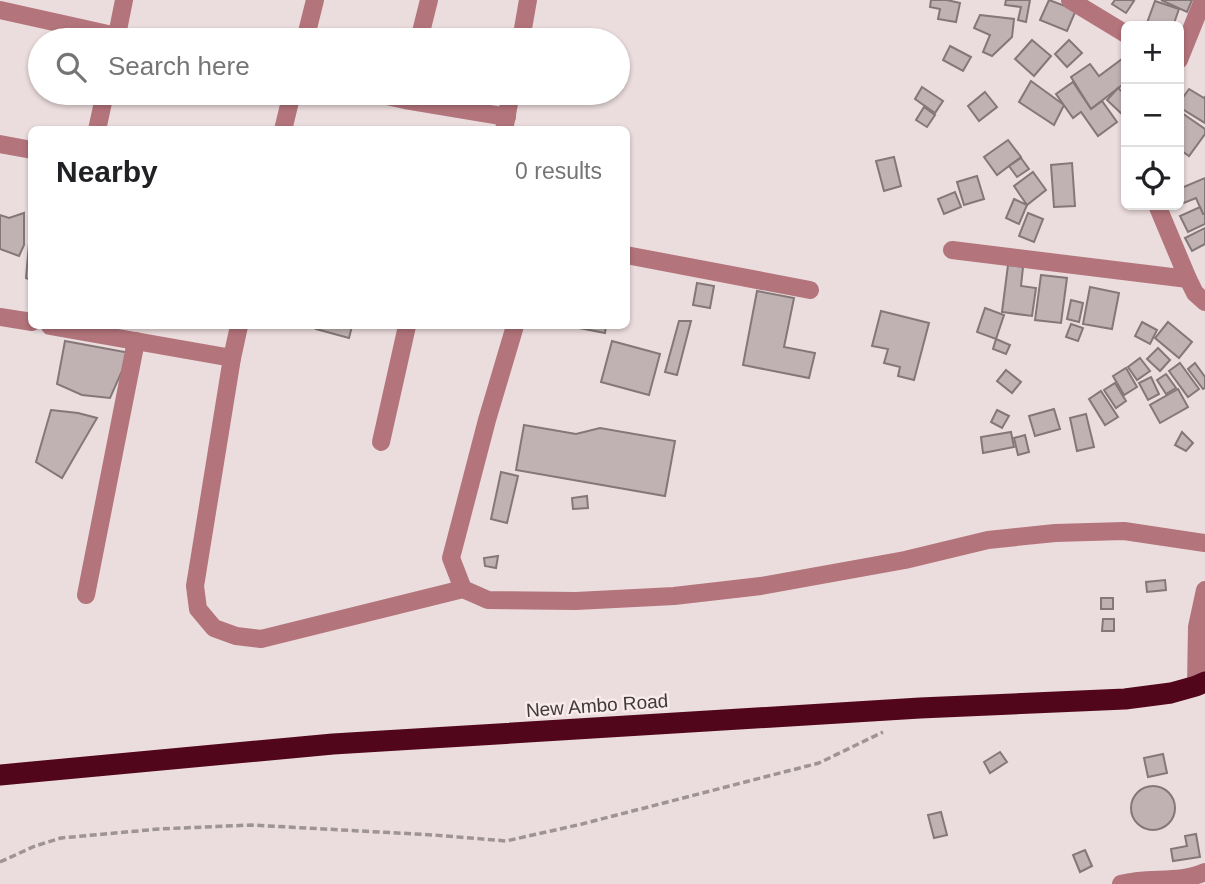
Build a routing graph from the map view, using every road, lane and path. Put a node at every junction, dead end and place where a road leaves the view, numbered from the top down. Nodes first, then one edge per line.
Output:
1 (124, 0) edge
2 (315, 0) edge
3 (429, 0) edge
4 (528, 0) edge
5 (1070, 0) edge
6 (1203, 0) edge
7 (0, 10) edge
8 (75, 28) edge
9 (118, 28) edge
10 (308, 28) edge
11 (422, 28) edge
12 (523, 28) edge
13 (1121, 31) edge
14 (1184, 48) edge
15 (102, 105) edge
16 (289, 105) edge
17 (439, 105) edge
18 (509, 105) edge
19 (506, 123) edge
20 (98, 126) edge
21 (284, 126) edge
22 (0, 144) edge
23 (28, 149) edge
24 (1159, 210) edge
25 (952, 250) dead end
26 (630, 256) edge
27 (1188, 279) junction
28 (810, 290) dead end
29 (1205, 302) edge
30 (0, 317) edge
31 (28, 321) edge
32 (67, 329) edge
33 (238, 329) edge
34 (406, 329) edge
35 (514, 329) edge
36 (136, 341) junction
37 (232, 358) junction
38 (380, 442) dead end
39 (1205, 543) edge
40 (463, 589) junction
41 (1205, 590) edge
42 (86, 595) dead end
43 (1202, 687) edge
44 (885, 730) dead end
45 (0, 775) edge
46 (0, 862) edge
47 (1205, 872) edge
48 (1121, 884) edge

1 - 9 street
2 - 10 street
3 - 11 street
4 - 12 street
5 - 13 street
6 - 14 street
7 - 8 street
15 - 20 street
16 - 21 street
17 - 19 street
18 - 19 street
22 - 23 street
24 - 27 street
25 - 27 street
26 - 28 street
27 - 29 street
30 - 31 street
32 - 36 street
33 - 37 street
34 - 38 street
35 - 40 street
36 - 37 street
36 - 42 street
37 - 40 street
39 - 40 street
41 - 43 street, New Ambo Road
43 - 45 highway, New Ambo Road
44 - 46 path
47 - 48 street

